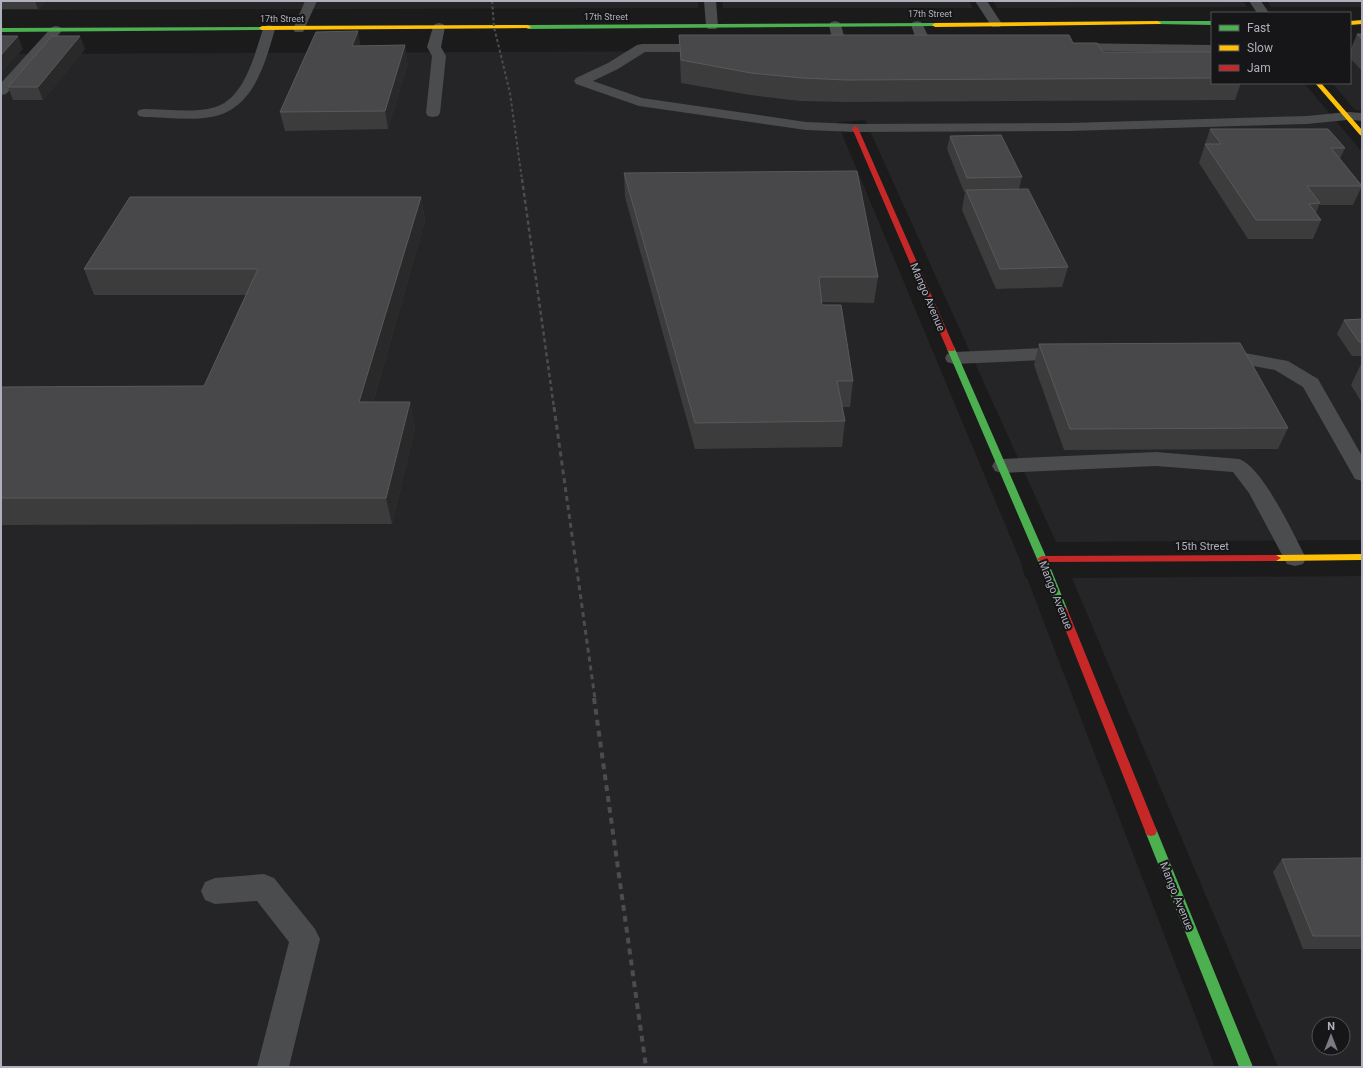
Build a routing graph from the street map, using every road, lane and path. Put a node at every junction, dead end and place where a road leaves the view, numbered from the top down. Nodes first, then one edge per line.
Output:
1 (311, 1) edge
2 (710, 1) edge
3 (981, 1) edge
4 (1255, 1) edge
5 (1262, 12) edge
6 (1351, 22) edge
7 (1362, 22) edge
8 (1211, 23) edge
9 (996, 24) junction
10 (836, 25) junction
11 (917, 25) junction
12 (712, 26) junction
13 (439, 27) junction
14 (269, 29) junction
15 (299, 29) junction
16 (1, 30) edge
17 (56, 30) junction
18 (1054, 46) edge
19 (808, 47) edge
20 (840, 47) junction
21 (855, 47) edge
22 (910, 47) edge
23 (926, 47) junction
24 (941, 47) edge
25 (721, 48) edge
26 (1211, 49) edge
27 (1319, 84) edge
28 (1, 91) edge
29 (144, 113) dead end
30 (434, 113) dead end
31 (1347, 116) junction
32 (1362, 117) edge
33 (854, 128) junction
34 (1362, 134) edge
35 (1080, 352) edge
36 (1202, 353) edge
37 (954, 358) junction
38 (1002, 466) junction
39 (1362, 474) edge
40 (1362, 557) edge
41 (1296, 558) junction
42 (1042, 559) junction
43 (215, 891) dead end
44 (273, 1067) edge
45 (1246, 1067) edge

1 - 15 street
2 - 12 street
3 - 9 street
4 - 5 street
6 - 7 main road
8 - 9 main road, 17th Street
9 - 11 main road, 17th Street
10 - 11 main road, 17th Street
10 - 12 main road, 17th Street
10 - 20 street
11 - 23 street
12 - 13 main road, 17th Street
13 - 15 main road, 17th Street
13 - 30 street
14 - 15 main road, 17th Street
14 - 17 main road, 17th Street
14 - 29 street
16 - 17 main road, 17th Street
17 - 28 street
18 - 26 street
19 - 20 street
20 - 21 street
22 - 23 street
23 - 24 street
25 - 33 street
27 - 31 main road
31 - 32 street
31 - 33 street
31 - 34 main road
33 - 37 main road, Mango Avenue
35 - 37 street
36 - 39 street
37 - 38 main road, Mango Avenue
38 - 41 street
38 - 42 main road, Mango Avenue
40 - 41 main road, 15th Street
41 - 42 main road, 15th Street
42 - 45 main road, Mango Avenue
43 - 44 street

